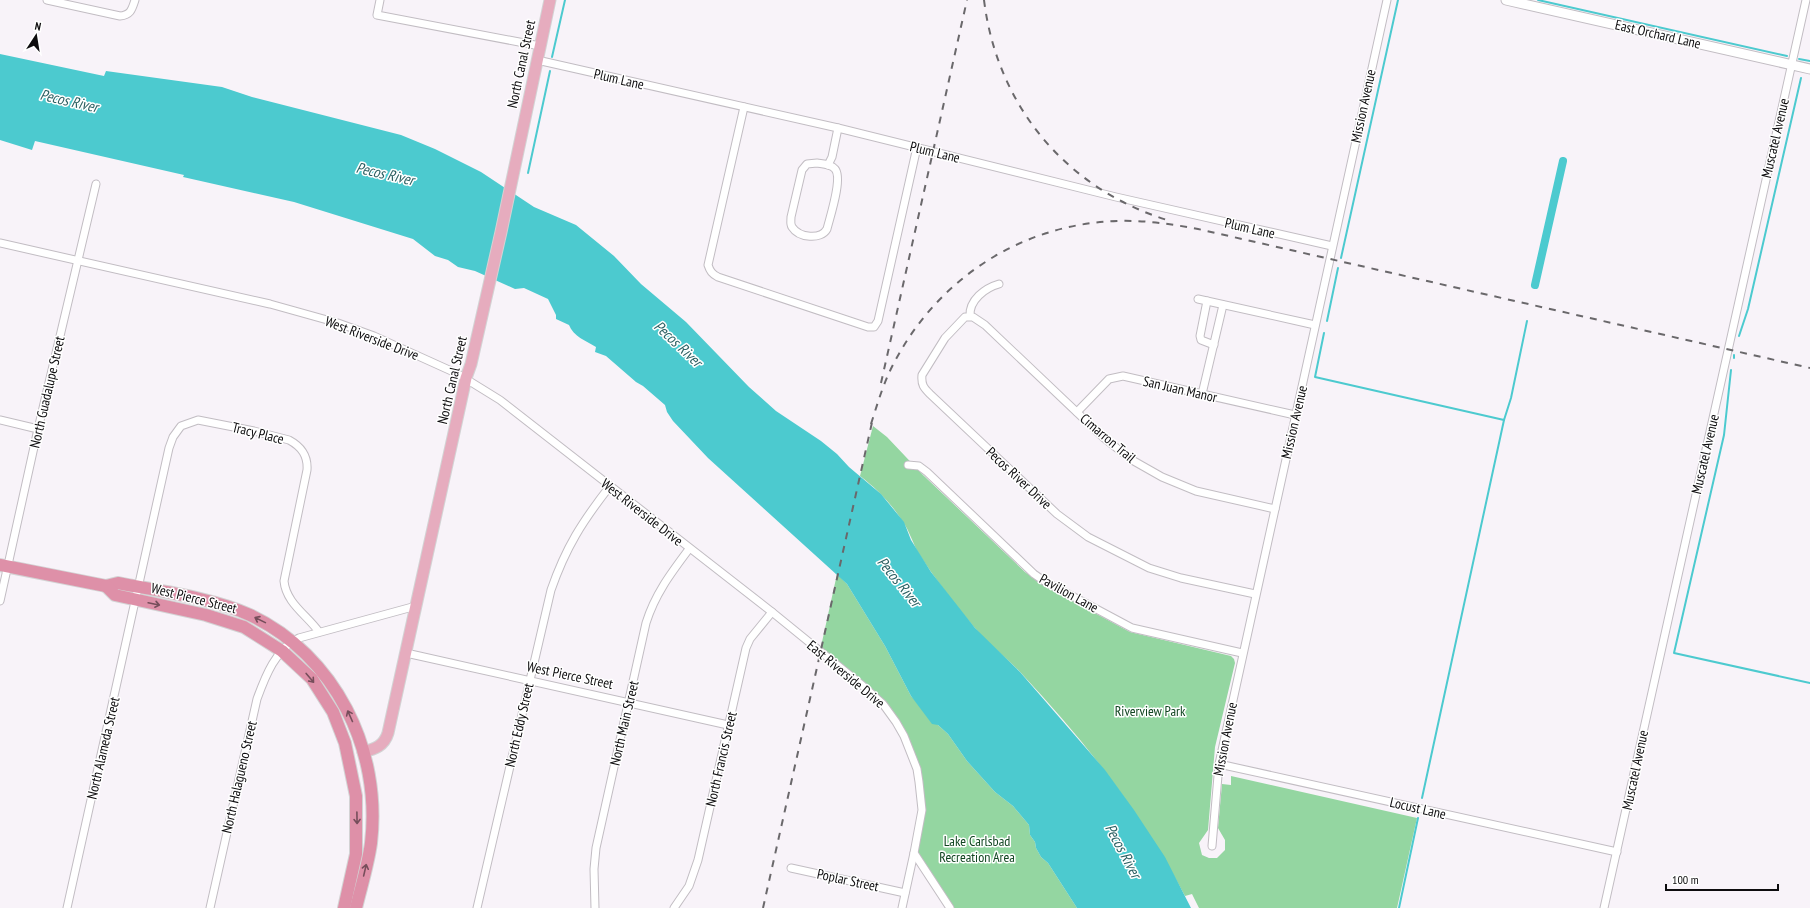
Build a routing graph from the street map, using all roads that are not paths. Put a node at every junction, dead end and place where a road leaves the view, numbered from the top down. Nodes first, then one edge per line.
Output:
1 (47, 0) edge
2 (135, 0) edge
3 (380, 0) edge
4 (550, 0) edge
5 (1387, 0) edge
6 (1506, 0) edge
7 (1806, 0) edge
8 (540, 46) junction
9 (537, 60) junction
10 (1792, 64) junction
11 (1810, 69) edge
12 (744, 107) junction
13 (838, 128) junction
14 (916, 147) junction
15 (828, 165) junction
16 (96, 184) dead end
17 (0, 243) edge
18 (1332, 246) junction
19 (78, 260) junction
20 (999, 284) dead end
21 (1198, 299) dead end
22 (1207, 301) junction
23 (1223, 305) junction
24 (970, 316) junction
25 (1315, 325) junction
26 (1214, 345) junction
27 (466, 378) junction
28 (1202, 394) junction
29 (1078, 412) junction
30 (1295, 415) junction
31 (0, 420) edge
32 (38, 429) junction
33 (908, 465) dead end
34 (610, 486) junction
35 (1275, 508) junction
36 (689, 549) junction
37 (4, 566) edge
38 (106, 586) junction
39 (139, 587) junction
40 (1255, 594) junction
41 (136, 600) junction
42 (0, 601) edge
43 (416, 606) junction
44 (772, 612) junction
45 (319, 632) junction
46 (293, 641) junction
47 (282, 651) junction
48 (1242, 653) junction
49 (406, 654) junction
50 (529, 681) junction
51 (628, 703) junction
52 (728, 726) junction
53 (363, 752) junction
54 (1219, 764) junction
55 (354, 779) junction
56 (1212, 846) dead end
57 (1617, 852) junction
58 (914, 853) junction
59 (791, 868) dead end
60 (905, 893) junction
61 (67, 908) edge
62 (210, 908) edge
63 (344, 908) edge
64 (356, 908) edge
65 (478, 908) edge
66 (595, 908) edge
67 (674, 908) edge
68 (902, 908) edge
69 (950, 908) edge
70 (1604, 908) edge

1 - 2 street
3 - 8 street
4 - 8 main road, North Canal Street
5 - 18 street, Mission Avenue
6 - 10 street, East Orchard Lane
7 - 10 street, Muscatel Avenue
8 - 9 main road, North Canal Street
9 - 12 street, Plum Lane
9 - 27 main road, North Canal Street
10 - 11 street, East Orchard Lane
10 - 57 street, Muscatel Avenue
12 - 13 street, Plum Lane
12 - 14 street
13 - 14 street, Plum Lane
13 - 15 street
14 - 18 street, Plum Lane
15 - 15 street
16 - 19 street, North Guadalupe Street
17 - 19 street, West Riverside Drive
18 - 25 street, Mission Avenue
19 - 27 street, West Riverside Drive
19 - 32 street, North Guadalupe Street
20 - 24 street
21 - 22 street
22 - 23 street
22 - 26 street
23 - 25 street
23 - 26 street
24 - 29 street, Cimarron Trail
24 - 40 street, Pecos River Drive
25 - 30 street, Mission Avenue
26 - 28 street
27 - 34 street, West Riverside Drive
27 - 43 main road, North Canal Street
28 - 29 street, San Juan Manor
28 - 30 street, San Juan Manor
29 - 35 street, Cimarron Trail
30 - 35 street, Mission Avenue
31 - 32 street
32 - 37 street, North Guadalupe Street
33 - 48 street, Pavilion Lane
34 - 36 street, West Riverside Drive
34 - 50 street, North Eddy Street
35 - 40 street, Mission Avenue
36 - 44 street, East Riverside Drive
36 - 51 street, North Main Street
37 - 38 highway, West Pierce Street
37 - 42 street, North Guadalupe Street
38 - 39 highway, West Pierce Street
38 - 41 highway, West Pierce Street
39 - 41 street, North Alameda Street
39 - 45 street, Tracy Place
46 -> 39 highway, West Pierce Street
40 - 48 street, Mission Avenue
41 -> 47 highway, West Pierce Street
41 - 61 street, North Alameda Street
43 - 45 street
43 - 49 main road, North Canal Street
44 - 52 street, North Francis Street
44 - 58 street, East Riverside Drive
45 - 46 street
46 - 47 street
53 -> 46 highway
47 -> 55 highway
47 - 62 street, North Halagueno Street
48 - 54 street, Mission Avenue
49 - 50 street, West Pierce Street
49 - 53 main road, North Canal Street
50 - 51 street, West Pierce Street
50 - 65 street, North Eddy Street
51 - 52 street, West Pierce Street
51 - 66 street, North Main Street
52 - 67 street, North Francis Street
53 - 55 highway
64 -> 53 highway
54 - 56 street, Mission Avenue
54 - 57 street, Locust Lane
55 -> 63 highway
57 - 70 street, Muscatel Avenue
58 - 60 street, East Riverside Drive
58 - 69 street
59 - 60 street, Poplar Street
60 - 68 street, East Riverside Drive

